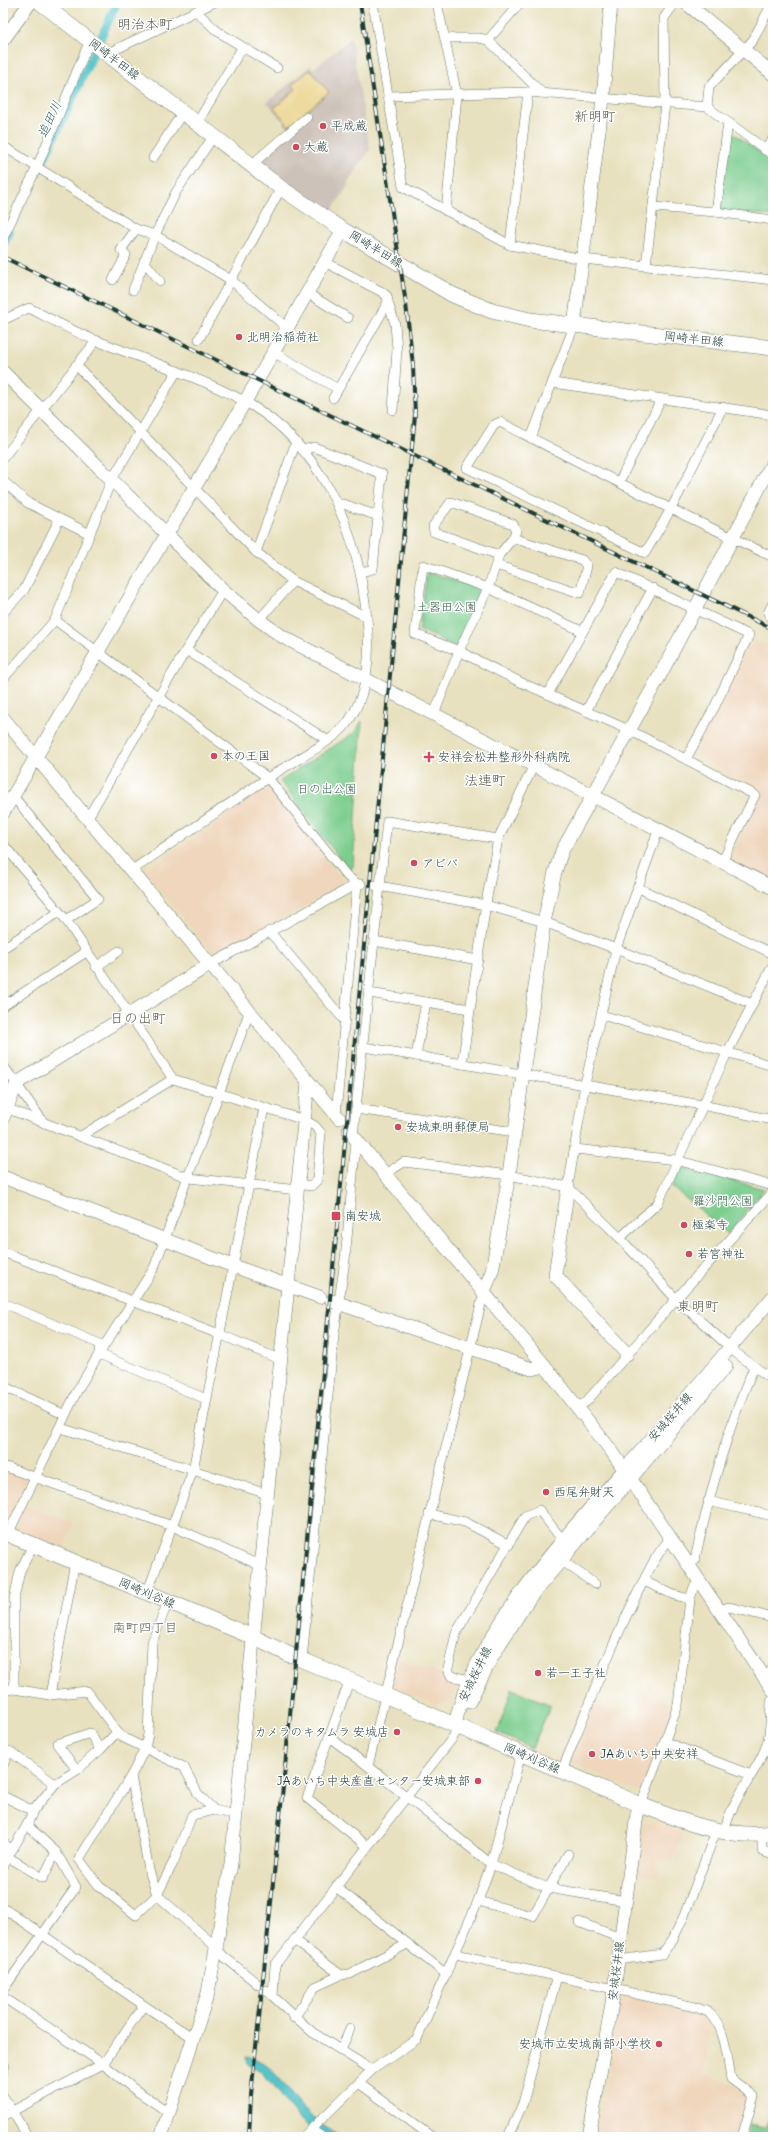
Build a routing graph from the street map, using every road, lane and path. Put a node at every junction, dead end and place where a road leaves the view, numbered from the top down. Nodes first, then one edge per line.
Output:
1 (30, 3) edge
2 (41, 3) edge
3 (214, 3) edge
4 (373, 3) edge
5 (438, 3) edge
6 (520, 3) edge
7 (611, 3) edge
8 (675, 3) edge
9 (686, 3) edge
10 (772, 3) edge
11 (196, 11) junction
12 (445, 38) junction
13 (3, 39) edge
14 (90, 40) junction
15 (488, 40) junction
16 (242, 48) junction
17 (744, 51) junction
18 (108, 53) junction
19 (277, 68) dead end
20 (773, 74) edge
21 (528, 92) junction
22 (542, 93) junction
23 (457, 95) junction
24 (388, 96) junction
25 (603, 98) junction
26 (665, 104) junction
27 (707, 107) junction
28 (183, 112) junction
29 (307, 117) dead end
30 (197, 123) junction
31 (728, 123) junction
32 (213, 137) junction
33 (773, 139) edge
34 (3, 146) edge
35 (769, 152) edge
36 (153, 158) dead end
37 (251, 165) junction
38 (40, 168) junction
39 (282, 188) junction
40 (653, 207) junction
41 (446, 211) junction
42 (716, 212) junction
43 (773, 220) edge
44 (136, 229) junction
45 (343, 230) junction
46 (155, 235) junction
47 (3, 238) edge
48 (510, 245) junction
49 (583, 259) junction
50 (144, 261) junction
51 (325, 262) junction
52 (646, 266) junction
53 (113, 280) dead end
54 (160, 280) dead end
55 (231, 280) junction
56 (773, 280) edge
57 (133, 290) dead end
58 (307, 293) junction
59 (388, 302) junction
60 (348, 318) dead end
61 (3, 320) edge
62 (574, 326) junction
63 (287, 328) junction
64 (198, 339) dead end
65 (96, 341) junction
66 (773, 348) edge
67 (273, 352) junction
68 (76, 365) junction
69 (177, 371) junction
70 (3, 372) edge
71 (553, 383) junction
72 (338, 389) junction
73 (333, 398) dead end
74 (661, 400) junction
75 (244, 402) junction
76 (723, 407) junction
77 (41, 409) junction
78 (393, 410) dead end
79 (773, 415) edge
80 (140, 432) junction
81 (531, 438) junction
82 (296, 442) junction
83 (302, 450) junction
84 (3, 458) edge
85 (773, 462) edge
86 (3, 481) edge
87 (111, 481) junction
88 (619, 482) junction
89 (194, 488) junction
90 (337, 504) junction
91 (672, 509) junction
92 (378, 516) junction
93 (59, 520) junction
94 (90, 534) junction
95 (167, 534) junction
96 (513, 538) junction
97 (733, 538) junction
98 (256, 552) junction
99 (499, 554) junction
100 (773, 557) edge
101 (496, 565) junction
102 (361, 572) junction
103 (293, 581) junction
104 (488, 588) junction
105 (654, 588) junction
106 (223, 590) junction
107 (773, 603) edge
108 (694, 609) junction
109 (3, 613) edge
110 (367, 617) junction
111 (773, 619) edge
112 (55, 620) junction
113 (259, 620) junction
114 (582, 631) junction
115 (186, 650) junction
116 (99, 651) junction
117 (459, 651) junction
118 (3, 679) edge
119 (367, 680) junction
120 (548, 694) junction
121 (159, 697) junction
122 (586, 711) junction
123 (434, 714) junction
124 (3, 718) edge
125 (629, 730) junction
126 (327, 740) junction
127 (36, 758) junction
128 (686, 759) junction
129 (534, 766) junction
130 (268, 778) junction
131 (591, 795) junction
132 (13, 796) junction
133 (3, 813) edge
134 (88, 819) junction
135 (659, 828) junction
136 (498, 839) junction
137 (3, 844) edge
138 (722, 862) junction
139 (131, 871) junction
140 (359, 884) junction
141 (376, 886) junction
142 (637, 888) junction
143 (773, 888) edge
144 (486, 904) junction
145 (59, 912) junction
146 (66, 920) junction
147 (544, 922) junction
148 (269, 931) junction
149 (374, 941) junction
150 (3, 948) edge
151 (616, 948) junction
152 (119, 951) dead end
153 (86, 952) junction
154 (773, 954) edge
155 (478, 960) junction
156 (209, 965) junction
157 (773, 965) edge
158 (96, 967) junction
159 (369, 993) junction
160 (426, 1002) junction
161 (752, 1004) junction
162 (3, 1006) edge
163 (470, 1009) junction
164 (249, 1013) junction
165 (129, 1014) junction
166 (602, 1015) junction
167 (344, 1020) junction
168 (364, 1047) junction
169 (727, 1053) junction
170 (416, 1056) junction
171 (462, 1064) junction
172 (3, 1065) edge
173 (773, 1066) edge
174 (523, 1075) junction
175 (174, 1079) junction
176 (308, 1082) junction
177 (17, 1083) junction
178 (585, 1084) junction
179 (219, 1094) junction
180 (702, 1105) junction
181 (264, 1108) junction
182 (356, 1109) junction
183 (4, 1111) edge
184 (337, 1116) joint
185 (304, 1120) junction
186 (773, 1120) edge
187 (44, 1123) junction
188 (515, 1132) junction
189 (81, 1136) junction
190 (352, 1136) junction
191 (575, 1149) junction
192 (676, 1160) junction
193 (386, 1174) junction
194 (509, 1175) junction
195 (3, 1177) edge
196 (189, 1178) junction
197 (248, 1184) junction
198 (773, 1186) edge
199 (298, 1187) junction
200 (568, 1187) junction
201 (773, 1192) edge
202 (620, 1238) junction
203 (166, 1240) junction
204 (3, 1252) edge
205 (233, 1266) junction
206 (289, 1285) junction
207 (484, 1292) junction
208 (320, 1297) dead end
209 (773, 1297) edge
210 (676, 1299) junction
211 (335, 1302) junction
212 (3, 1303) edge
213 (133, 1303) junction
214 (773, 1311) edge
215 (219, 1334) junction
216 (470, 1349) junction
217 (733, 1351) junction
218 (99, 1354) junction
219 (627, 1354) junction
220 (281, 1360) junction
221 (545, 1366) junction
222 (754, 1367) junction
223 (773, 1380) edge
224 (3, 1386) edge
225 (206, 1399) junction
226 (578, 1407) junction
227 (65, 1415) junction
228 (61, 1428) junction
229 (3, 1466) edge
230 (193, 1470) junction
231 (627, 1474) junction
232 (36, 1478) junction
233 (267, 1494) junction
234 (708, 1501) junction
235 (429, 1514) junction
236 (773, 1516) edge
237 (172, 1526) junction
238 (5, 1533) edge
239 (671, 1538) junction
240 (564, 1542) junction
241 (34, 1543) junction
242 (509, 1544) junction
243 (561, 1560) junction
244 (75, 1562) junction
245 (261, 1566) junction
246 (690, 1566) junction
247 (644, 1581) junction
248 (700, 1582) junction
249 (595, 1584) dead end
250 (147, 1593) junction
251 (690, 1599) junction
252 (168, 1602) junction
253 (720, 1610) junction
254 (773, 1618) edge
255 (253, 1637) junction
256 (297, 1657) junction
257 (773, 1668) edge
258 (350, 1679) junction
259 (470, 1680) junction
260 (770, 1685) edge
261 (14, 1689) junction
262 (3, 1690) edge
263 (50, 1695) junction
264 (387, 1696) junction
265 (773, 1699) edge
266 (455, 1724) junction
267 (117, 1732) junction
268 (329, 1737) junction
269 (665, 1742) junction
270 (145, 1748) junction
271 (100, 1750) junction
272 (521, 1754) junction
273 (3, 1765) edge
274 (368, 1766) junction
275 (77, 1770) junction
276 (562, 1771) junction
277 (751, 1775) junction
278 (131, 1776) junction
279 (55, 1784) junction
280 (3, 1796) edge
281 (406, 1796) junction
282 (640, 1805) junction
283 (214, 1810) junction
284 (34, 1811) junction
285 (235, 1815) junction
286 (27, 1825) junction
287 (720, 1832) junction
288 (768, 1834) edge
289 (3, 1843) edge
290 (367, 1846) junction
291 (56, 1852) junction
292 (568, 1854) dead end
293 (773, 1854) edge
294 (8, 1857) edge
295 (491, 1864) junction
296 (336, 1887) junction
297 (548, 1888) junction
298 (157, 1895) junction
299 (478, 1901) junction
300 (626, 1901) junction
301 (3, 1908) edge
302 (579, 1922) dead end
303 (43, 1935) junction
304 (620, 1938) junction
305 (294, 1940) junction
306 (407, 1944) junction
307 (216, 1947) junction
308 (456, 1954) junction
309 (618, 1960) junction
310 (446, 1974) junction
311 (341, 1975) junction
312 (557, 1976) junction
313 (3, 1990) edge
314 (614, 1991) junction
315 (273, 1996) junction
316 (3, 1997) edge
317 (143, 2006) junction
318 (294, 2018) junction
319 (350, 2028) dead end
320 (192, 2037) junction
321 (340, 2050) junction
322 (103, 2064) junction
323 (372, 2070) junction
324 (360, 2084) junction
325 (3, 2096) edge
326 (12, 2111) junction
327 (168, 2112) junction
328 (3, 2116) edge
329 (312, 2130) junction
330 (28, 2137) edge
331 (161, 2137) edge
332 (303, 2137) edge
333 (322, 2137) edge
334 (432, 2137) edge
335 (508, 2137) edge
336 (588, 2137) edge
337 (742, 2137) edge

1 - 13 street
2 - 14 main road, 岡崎半田線
3 - 11 street
4 - 24 street
5 - 12 street
6 - 15 street
7 - 25 street
8 - 26 street
9 - 17 street
10 - 17 street
11 - 16 street
11 - 18 street
12 - 15 street
12 - 23 street
14 - 18 main road, 岡崎半田線
14 - 38 street
15 - 22 street
16 - 19 street
16 - 30 street
17 - 20 street
17 - 27 street
18 - 28 main road, 岡崎半田線
21 - 22 street
21 - 23 street
21 - 48 street
22 - 25 street
23 - 24 street
23 - 41 street
24 - 41 street
25 - 26 street
25 - 49 street
26 - 27 street
26 - 40 street
27 - 31 street
28 - 30 main road, 岡崎半田線
28 - 36 street
29 - 37 street
30 - 32 main road, 岡崎半田線
31 - 35 street
31 - 42 street
32 - 37 main road, 岡崎半田線
32 - 46 street
33 - 35 street
34 - 38 street
37 - 39 main road, 岡崎半田線
38 - 44 street
38 - 47 street
39 - 45 main road, 岡崎半田線
39 - 55 street
40 - 42 street
40 - 52 street
41 - 48 street
42 - 43 street
44 - 46 street
44 - 53 street
45 - 51 street
45 - 62 main road, 岡崎半田線
46 - 50 street
46 - 55 street
48 - 49 street
49 - 52 street
49 - 62 street
50 - 54 street
50 - 57 street
51 - 58 street
51 - 59 street
52 - 56 street
55 - 63 street
55 - 64 street
58 - 60 street
58 - 63 street
59 - 72 street
59 - 78 street
61 - 65 street
62 - 66 main road, 岡崎半田線
62 - 71 street
63 - 67 street
65 - 68 street
65 - 69 street
67 - 72 street
67 - 75 street
68 - 77 street
68 - 80 street
69 - 75 street
69 - 80 street
70 - 77 street
71 - 74 street
71 - 81 street
72 - 73 street
74 - 76 street
74 - 88 street
75 - 82 street
75 - 89 street
76 - 79 street
76 - 91 street
77 - 84 street
77 - 87 street
80 - 87 street
80 - 89 street
81 - 88 street
81 - 91 street
82 - 83 street
82 - 98 street
83 - 90 street
83 - 92 street
85 - 97 street
86 - 93 street
87 - 94 street
87 - 95 street
88 - 91 street
89 - 95 street
89 - 98 street
90 - 92 street
90 - 102 street
91 - 97 street
92 - 102 street
93 - 94 street
93 - 109 street
94 - 112 street
95 - 106 street
95 - 116 street
96 - 99 street
96 - 99 street
96 - 101 street
97 - 100 street
97 - 108 street
98 - 103 street
99 - 101 street
101 - 104 street
102 - 110 street
103 - 110 street
103 - 113 street
104 - 114 street
104 - 117 street
104 - 117 street
105 - 108 street
105 - 114 street
105 - 122 street
106 - 113 street
106 - 115 street
107 - 111 street
108 - 125 street
108 - 128 street
110 - 119 street
112 - 116 street
112 - 118 street
113 - 119 street
114 - 120 street
115 - 121 street
115 - 126 street
116 - 121 street
116 - 127 street
117 - 120 street
117 - 123 street
119 - 123 street
119 - 126 street
120 - 122 street
121 - 130 street
121 - 134 street
122 - 125 street
123 - 129 street
124 - 127 street
125 - 128 street
125 - 131 street
126 - 130 street
127 - 132 street
127 - 134 street
128 - 138 street
129 - 131 street
129 - 136 street
130 - 139 street
130 - 140 street
131 - 135 street
131 - 147 street
132 - 133 street
132 - 146 street
134 - 139 street
135 - 138 street
135 - 142 street
136 - 141 street
136 - 144 street
137 - 145 street
138 - 143 street
139 - 156 street
140 - 148 street
140 - 167 street
141 - 144 street
141 - 149 street
142 - 151 street
142 - 154 street
144 - 147 street
144 - 155 street
145 - 146 street
145 - 150 street
146 - 153 street
147 - 151 street
147 - 174 street
148 - 156 street
148 - 167 street
149 - 155 street
149 - 159 street
151 - 161 street
151 - 166 street
152 - 158 street
153 - 158 street
153 - 162 street
155 - 163 street
156 - 164 street
156 - 165 street
157 - 161 street
158 - 165 street
159 - 160 street
159 - 168 street
160 - 163 street
160 - 170 street
161 - 169 street
163 - 171 street
164 - 176 street
164 - 179 street
165 - 175 street
165 - 177 street
166 - 169 street
166 - 178 street
167 - 184 street
168 - 170 street
168 - 182 street
169 - 173 street
169 - 180 street
170 - 171 street
171 - 174 street
172 - 177 street
174 - 178 street
174 - 188 street
175 - 179 street
175 - 189 street
176 - 184 street
176 - 185 street
177 - 183 street
177 - 187 street
178 - 180 street
178 - 191 street
179 - 181 street
179 - 196 street
180 - 186 street
180 - 192 street
181 - 185 street
181 - 197 street
182 - 188 street
182 - 190 street
183 - 187 street
185 - 199 street
185 - 199 street
187 - 189 street
188 - 194 street
189 - 196 street
190 - 193 street
190 - 211 street
191 - 192 street
191 - 200 street
192 - 198 street
192 - 202 street
193 - 194 street
193 - 207 street
194 - 200 street
194 - 207 street
195 - 203 street
196 - 197 street
196 - 203 street
197 - 199 street
197 - 205 street
199 - 206 street
200 - 202 street
200 - 219 street
201 - 210 street
202 - 210 street
203 - 205 street
203 - 213 street
204 - 213 street
205 - 206 street
205 - 215 street
206 - 208 street
206 - 220 street
207 - 216 street
207 - 221 street
209 - 217 street, 安城桜井線
210 - 217 street
210 - 219 street
211 - 216 street
211 - 256 street
212 - 218 street
213 - 215 street
213 - 218 street
214 - 217 street, 安城桜井線
215 - 220 street
215 - 225 street
216 - 221 street
216 - 235 street
217 - 222 street
217 - 231 street, 安城桜井線
218 - 225 street
218 - 227 street
219 - 226 street
220 - 233 street
221 - 226 street
222 - 223 street
222 - 234 street
224 - 227 street
225 - 230 street
226 - 231 street
227 - 228 street
228 - 230 street
228 - 232 street
229 - 232 street
230 - 233 street
230 - 237 street
231 - 239 street
231 - 240 street, 安城桜井線
231 - 243 street, 安城桜井線
232 - 237 street
232 - 238 street
233 - 245 street
234 - 236 street
234 - 246 street
235 - 242 street
235 - 264 street
237 - 245 street
237 - 250 street
238 - 241 main road, 岡崎刈谷線
239 - 246 street
239 - 247 street
240 - 242 street
240 - 259 street, 安城桜井線
241 - 244 main road, 岡崎刈谷線
241 - 261 street
242 - 259 street
243 - 249 street
243 - 266 street, 安城桜井線
244 - 250 main road, 岡崎刈谷線
244 - 263 street
245 - 255 street
246 - 248 street
247 - 251 street
247 - 276 street
248 - 251 street
248 - 253 street
250 - 252 main road, 岡崎刈谷線
251 - 269 street
252 - 255 main road, 岡崎刈谷線
252 - 270 street
253 - 254 street
253 - 260 street
255 - 256 main road, 岡崎刈谷線
255 - 285 street
256 - 258 main road, 岡崎刈谷線
257 - 260 street
258 - 264 main road, 岡崎刈谷線
258 - 268 street
259 - 266 street, 安城桜井線
261 - 262 street
261 - 263 street
263 - 267 street
264 - 266 main road, 岡崎刈谷線
264 - 274 street
265 - 277 street
266 - 272 main road, 岡崎刈谷線
266 - 281 street
267 - 270 street
267 - 271 street
268 - 274 street
268 - 290 street
269 - 277 street
269 - 282 street
270 - 278 street
270 - 283 street
271 - 275 street
271 - 275 street
272 - 276 main road, 岡崎刈谷線
272 - 295 street
273 - 279 street
274 - 281 street
275 - 279 street
276 - 282 main road, 岡崎刈谷線
277 - 287 street
278 - 298 street
278 - 298 street
279 - 284 street
280 - 284 street
281 - 290 street
281 - 295 street
282 - 287 main road, 岡崎刈谷線
282 - 300 street, 安城桜井線
283 - 285 street
283 - 298 street
284 - 286 street
285 - 307 street
286 - 291 street
286 - 294 street
287 - 288 main road, 岡崎刈谷線
287 - 309 street
288 - 293 street
289 - 294 street
290 - 296 street
291 - 294 street
291 - 303 street
292 - 297 street
295 - 297 street
295 - 299 street
296 - 305 street
296 - 306 street
297 - 299 street
297 - 300 street
298 - 307 street
299 - 308 street
300 - 304 street, 安城桜井線
301 - 303 street
302 - 304 street
303 - 313 street
303 - 317 street
304 - 309 street, 安城桜井線
305 - 311 street
305 - 315 street
306 - 310 street
306 - 311 street
307 - 315 street
307 - 320 street
308 - 310 street
308 - 312 street
309 - 314 street, 安城桜井線
310 - 323 street
311 - 318 street
312 - 314 street
312 - 335 street
314 - 336 street, 安城桜井線
314 - 337 street
315 - 318 street
316 - 322 street
317 - 320 street
317 - 322 street
318 - 321 street
319 - 321 street
320 - 327 street
321 - 323 street
322 - 326 street
322 - 327 street
323 - 324 street
324 - 329 street
324 - 334 street
325 - 326 street
326 - 328 street
326 - 330 street
327 - 331 street
329 - 332 street
329 - 333 street

